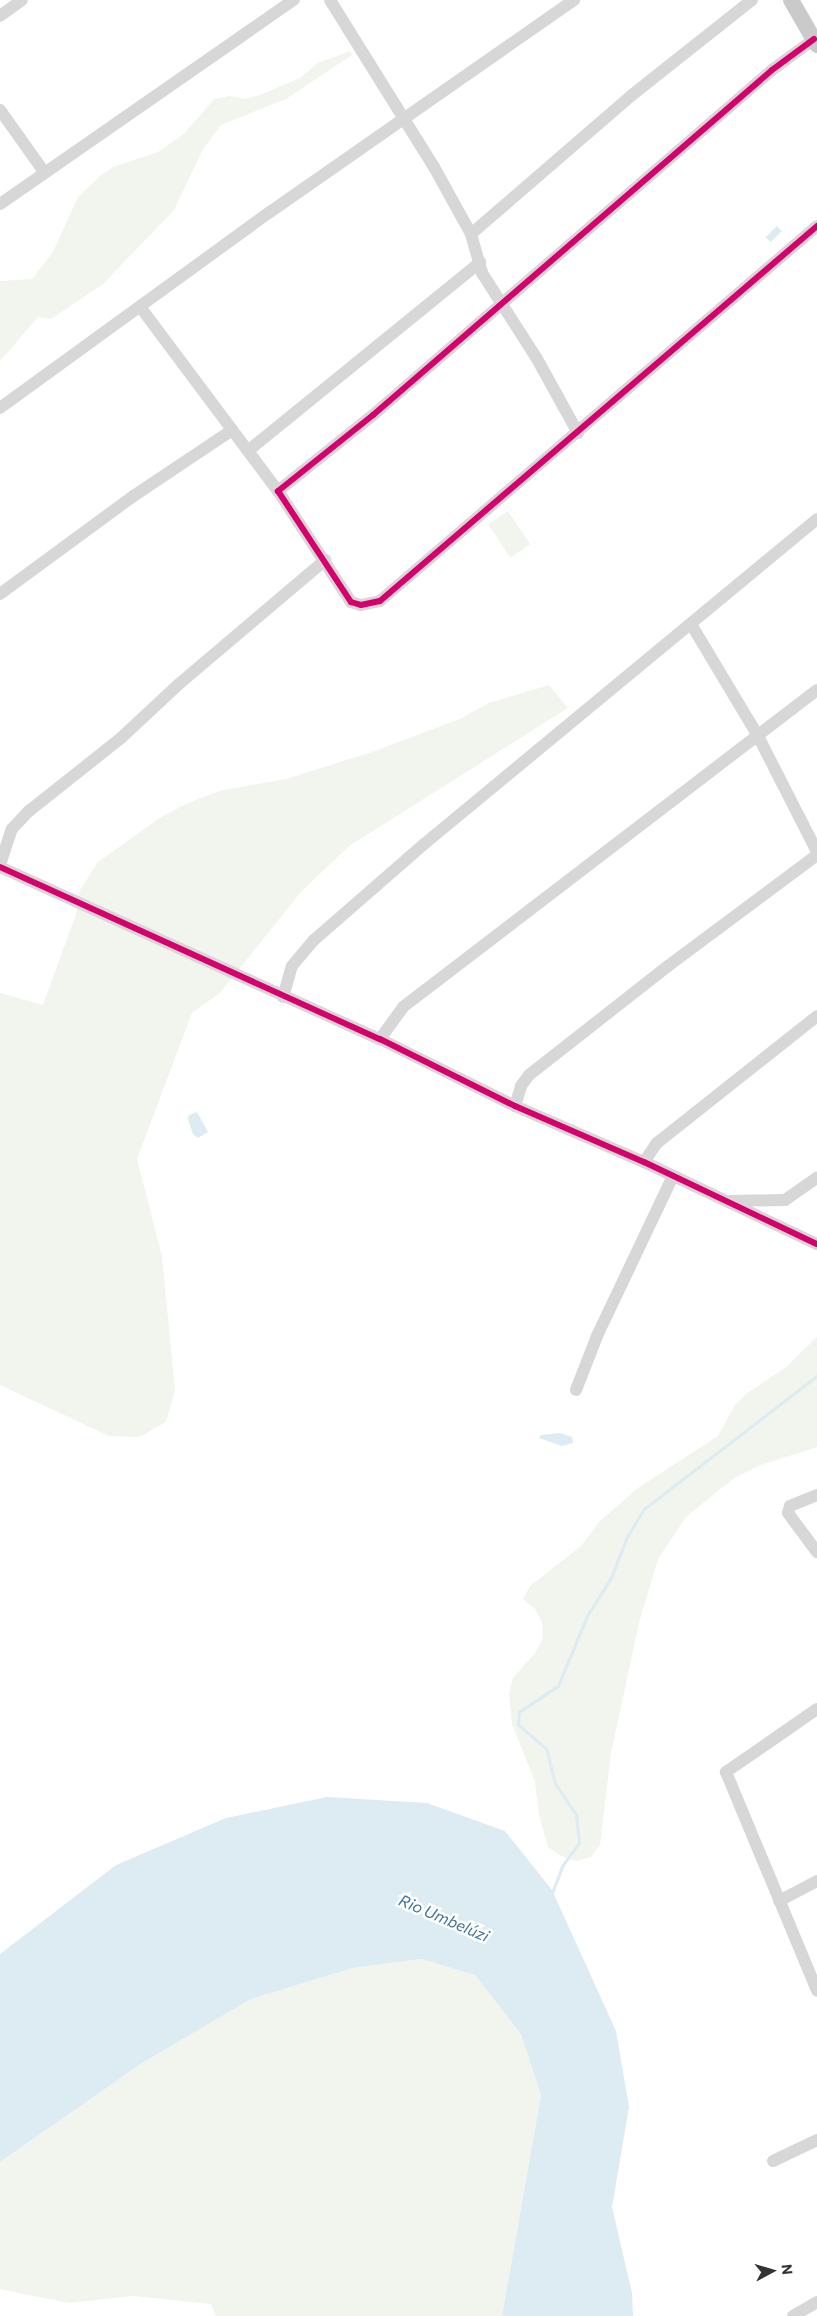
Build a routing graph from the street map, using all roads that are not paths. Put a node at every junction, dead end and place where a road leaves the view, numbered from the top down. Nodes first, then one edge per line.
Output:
1 (22, 0) edge
2 (294, 0) edge
3 (330, 0) edge
4 (574, 0) edge
5 (752, 0) edge
6 (791, 0) edge
7 (0, 16) edge
8 (815, 42) edge
9 (0, 110) edge
10 (405, 117) junction
11 (45, 173) junction
12 (0, 204) edge
13 (817, 226) edge
14 (471, 234) junction
15 (480, 262) junction
16 (502, 302) junction
17 (141, 308) junction
18 (0, 408) edge
19 (232, 430) junction
20 (578, 433) junction
21 (249, 450) junction
22 (278, 491) junction
23 (817, 519) edge
24 (325, 560) junction
25 (0, 594) edge
26 (691, 624) junction
27 (817, 690) edge
28 (758, 736) junction
29 (817, 854) edge
30 (0, 866) edge
31 (283, 997) junction
32 (817, 1016) edge
33 (380, 1039) junction
34 (515, 1106) junction
35 (644, 1162) junction
36 (673, 1176) junction
37 (817, 1178) edge
38 (726, 1202) junction
39 (817, 1244) edge
40 (576, 1390) dead end
41 (817, 1495) edge
42 (817, 1552) edge
43 (817, 1709) edge
44 (817, 1881) edge
45 (779, 1901) junction
46 (817, 1991) edge
47 (817, 2140) edge
48 (773, 2161) dead end
49 (817, 2302) edge
50 (793, 2316) edge

1 - 7 street
2 - 11 street
3 - 10 street
4 - 10 street
5 - 14 street
6 - 8 main road
8 - 16 street
9 - 11 street
10 - 14 street
10 - 17 street
11 - 12 street
13 - 20 street
14 - 15 street
15 - 16 street
15 - 21 street
16 - 20 street
16 - 22 street
17 - 18 street
17 - 19 street
19 - 21 street
19 - 25 street
20 - 24 street
21 - 22 street
22 - 24 street
23 - 26 street
24 - 30 street
26 - 28 street
26 - 31 street
27 - 28 street
28 - 29 street
28 - 33 street
29 - 34 street
30 - 31 street
31 - 33 street
32 - 35 street
33 - 34 street
34 - 35 street
35 - 36 street
36 - 38 street
36 - 40 street
37 - 38 street
38 - 39 street
41 - 42 street
43 - 45 street
44 - 45 street
45 - 46 street
47 - 48 street
49 - 50 street

